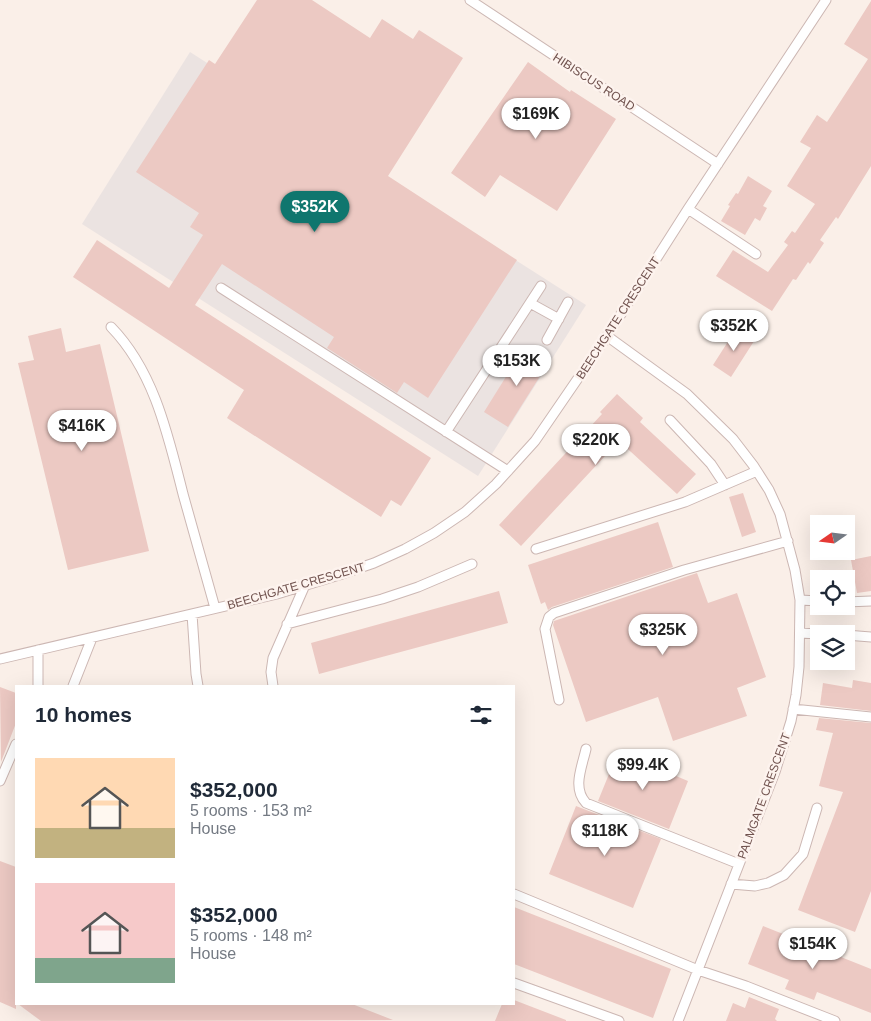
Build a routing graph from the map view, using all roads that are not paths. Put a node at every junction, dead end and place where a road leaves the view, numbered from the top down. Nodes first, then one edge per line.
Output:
1 (470, 0) edge
2 (826, 0) edge
3 (718, 164) junction
4 (688, 209) junction
5 (756, 254) dead end
6 (541, 286) dead end
7 (221, 288) dead end
8 (568, 302) dead end
9 (530, 303) junction
10 (559, 319) junction
11 (111, 327) dead end
12 (607, 336) junction
13 (547, 340) dead end
14 (670, 420) dead end
15 (446, 432) junction
16 (508, 471) junction
17 (757, 471) junction
18 (725, 485) junction
19 (788, 541) junction
20 (536, 549) dead end
21 (472, 564) dead end
22 (305, 586) junction
23 (800, 600) junction
24 (810, 601) edge
25 (871, 601) edge
26 (855, 602) edge
27 (215, 608) junction
28 (192, 614) junction
29 (287, 624) junction
30 (800, 633) junction
31 (810, 634) edge
32 (855, 636) edge
33 (871, 637) edge
34 (92, 638) junction
35 (38, 650) junction
36 (0, 659) edge
37 (38, 685) edge
38 (73, 685) edge
39 (198, 685) edge
40 (274, 685) edge
41 (559, 700) dead end
42 (793, 709) junction
43 (871, 717) edge
44 (15, 746) edge
45 (586, 749) dead end
46 (0, 781) edge
47 (817, 808) dead end
48 (739, 864) junction
49 (731, 884) junction
50 (515, 894) edge
51 (698, 970) junction
52 (515, 983) edge
53 (619, 1021) edge
54 (678, 1021) edge
55 (835, 1021) edge

1 - 3 lane, HIBISCUS ROAD
2 - 3 lane, BEECHGATE CRESCENT
3 - 4 lane, BEECHGATE CRESCENT
4 - 5 lane
4 - 12 lane, BEECHGATE CRESCENT
6 - 9 lane
7 - 15 lane
8 - 10 lane
9 - 10 lane
9 - 15 lane
10 - 13 lane
11 - 27 lane
12 - 16 lane, BEECHGATE CRESCENT
12 - 17 lane, PALMGATE CRESCENT
14 - 18 lane
15 - 16 lane
16 - 22 lane, BEECHGATE CRESCENT
17 - 18 lane
17 - 19 lane, PALMGATE CRESCENT
18 - 20 lane
19 - 23 lane, PALMGATE CRESCENT
19 - 41 lane
21 - 29 lane
22 - 27 lane, BEECHGATE CRESCENT
22 - 29 lane
23 - 24 lane
23 - 30 lane, PALMGATE CRESCENT
25 - 26 lane
27 - 28 lane, BEECHGATE CRESCENT
28 - 34 lane, BEECHGATE CRESCENT
28 - 39 lane
29 - 40 lane
30 - 31 lane
30 - 42 lane, PALMGATE CRESCENT
32 - 33 lane
34 - 35 lane, BEECHGATE CRESCENT
34 - 38 lane
35 - 36 lane, BEECHGATE CRESCENT
35 - 37 lane
42 - 43 lane
42 - 48 lane, PALMGATE CRESCENT
44 - 46 lane
45 - 48 lane
47 - 49 lane
48 - 49 lane, PALMGATE CRESCENT
49 - 51 lane, PALMGATE CRESCENT
50 - 51 lane
51 - 54 lane, PALMGATE CRESCENT
51 - 55 lane
52 - 53 lane

